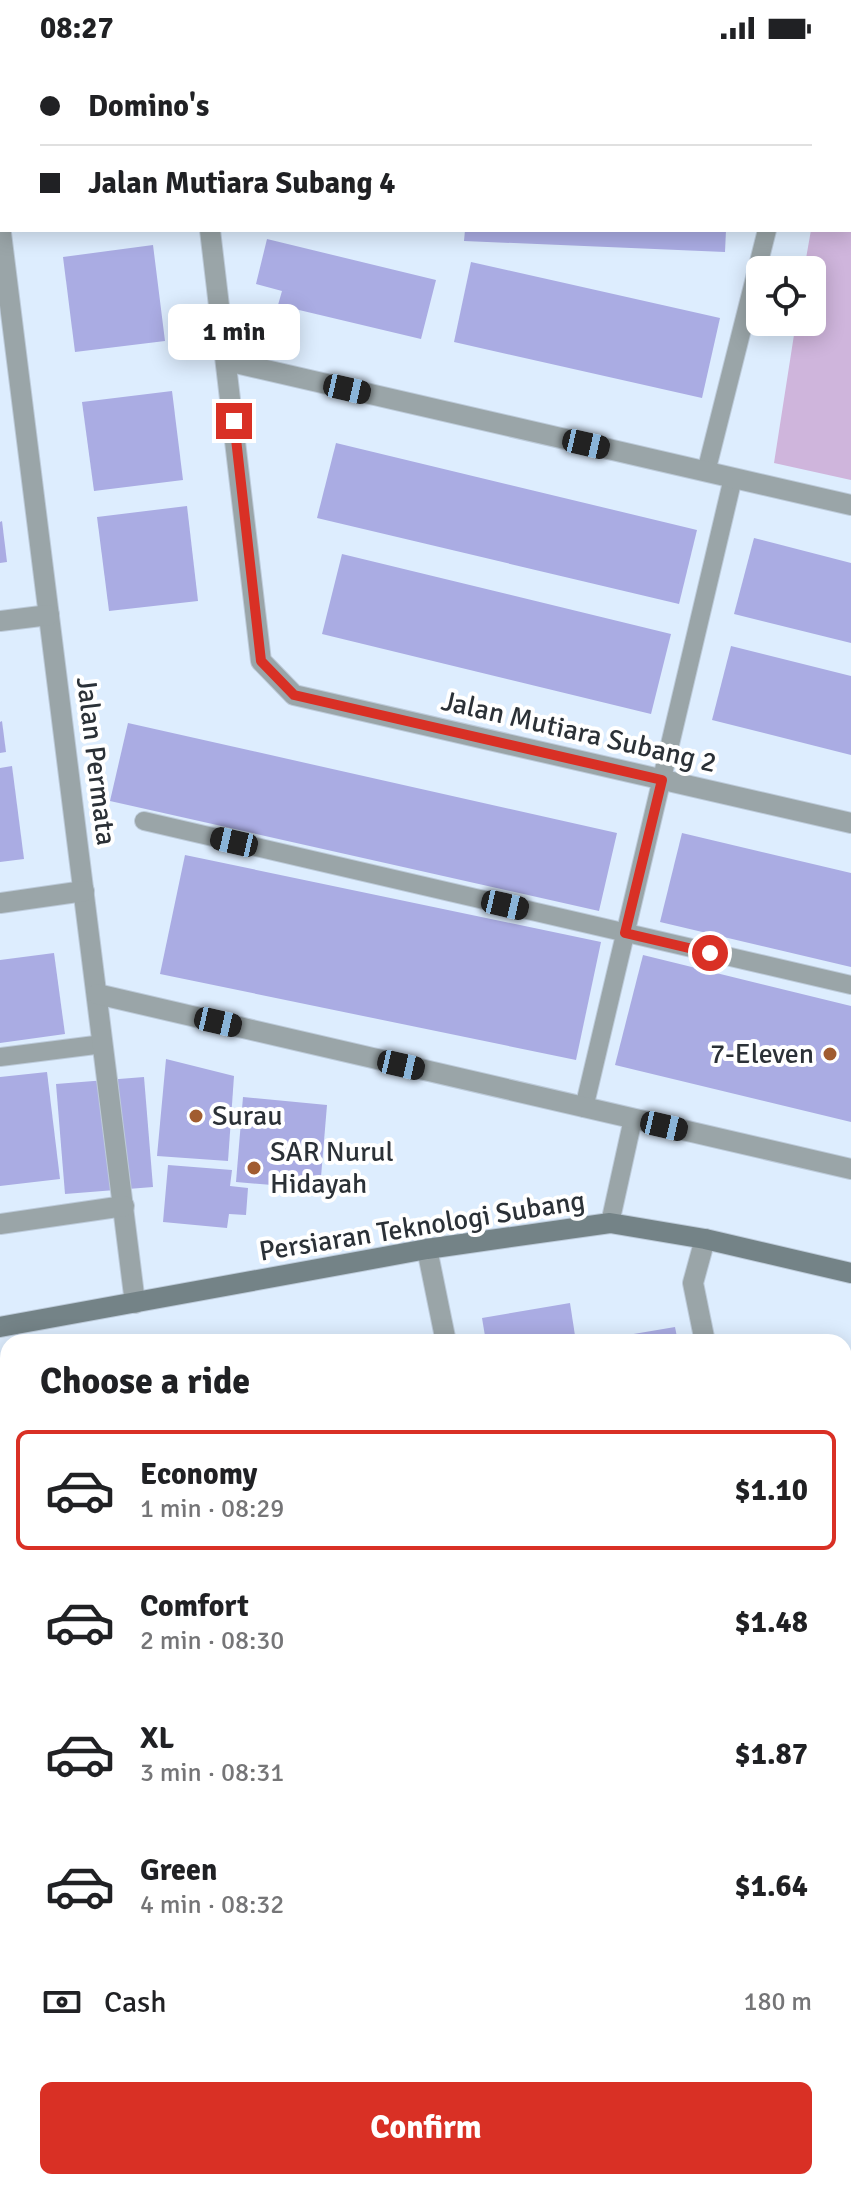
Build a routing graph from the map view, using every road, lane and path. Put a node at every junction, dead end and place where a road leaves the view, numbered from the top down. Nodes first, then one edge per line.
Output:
1 (0, 232) edge
2 (210, 232) edge
3 (766, 232) edge
4 (7, 332) edge
5 (227, 361) junction
6 (706, 472) junction
7 (733, 478) junction
8 (851, 505) edge
9 (49, 615) junction
10 (0, 621) edge
11 (662, 780) junction
12 (144, 821) dead end
13 (851, 823) edge
14 (84, 891) junction
15 (0, 903) edge
16 (625, 933) junction
17 (851, 985) edge
18 (97, 994) junction
19 (103, 1044) junction
20 (0, 1057) edge
21 (584, 1108) junction
22 (633, 1119) junction
23 (851, 1169) edge
24 (124, 1206) junction
25 (610, 1223) junction
26 (0, 1224) edge
27 (705, 1239) junction
28 (427, 1249) junction
29 (851, 1273) edge
30 (135, 1303) junction
31 (0, 1327) edge
32 (444, 1334) edge
33 (703, 1334) edge

1 - 4 street, Jalan Permata
2 - 5 street
3 - 6 lane
4 - 9 street, Jalan Permata
5 - 6 street
5 - 11 street, Jalan Mutiara Subang 2
6 - 7 street
7 - 8 street
7 - 11 lane
9 - 10 street
9 - 14 street, Jalan Permata
11 - 13 street, Jalan Mutiara Subang 2
11 - 16 lane
12 - 16 lane
14 - 15 street
14 - 18 street, Jalan Permata
16 - 17 lane
16 - 21 lane
18 - 19 street, Jalan Permata
18 - 21 street
19 - 20 lane
19 - 24 street, Jalan Permata
21 - 22 street
22 - 23 street
22 - 25 lane
24 - 26 street
24 - 30 street, Jalan Permata
25 - 27 street, Persiaran Teknologi Subang
25 - 28 street, Persiaran Teknologi Subang
27 - 29 street, Persiaran Teknologi Subang
27 - 33 street
28 - 30 street, Persiaran Teknologi Subang
28 - 32 street
30 - 31 street, Persiaran Teknologi Subang

